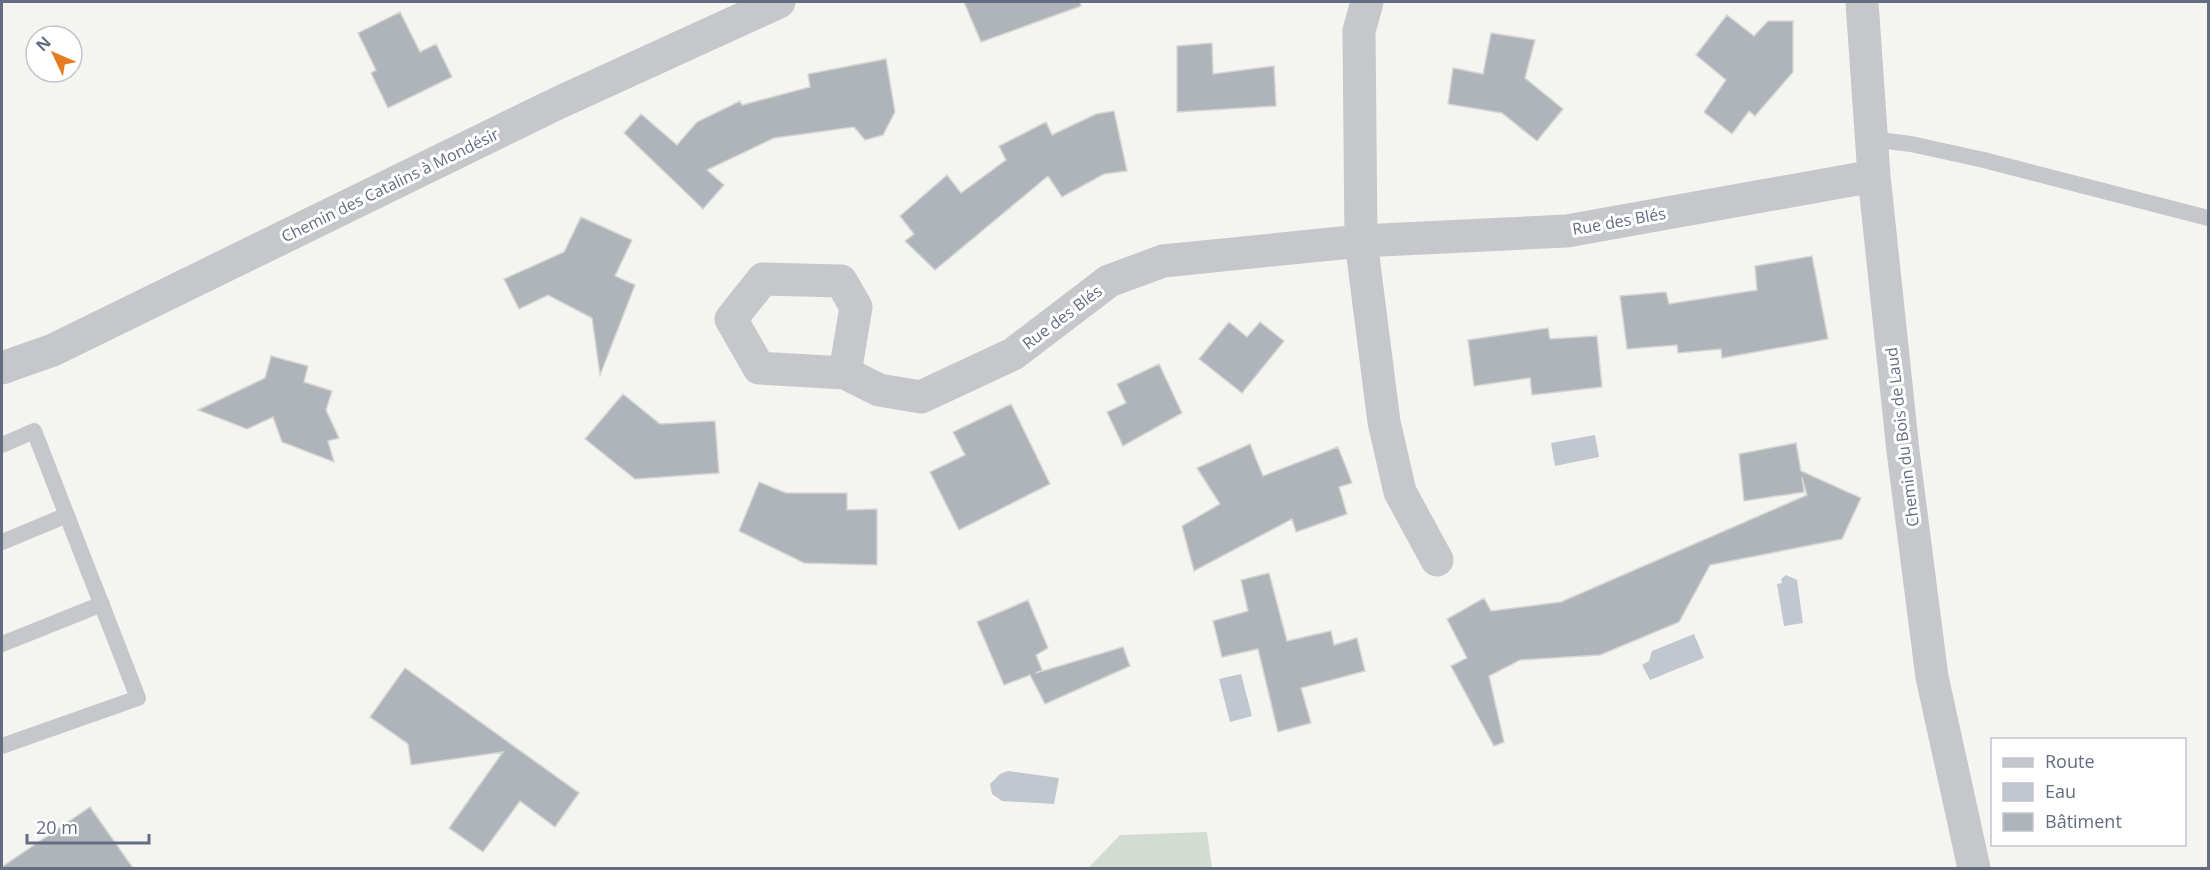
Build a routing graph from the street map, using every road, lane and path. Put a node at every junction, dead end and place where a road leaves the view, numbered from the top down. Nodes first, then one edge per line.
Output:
1 (779, 2) edge
2 (1367, 2) edge
3 (1862, 2) edge
4 (1871, 139) junction
5 (1874, 176) junction
6 (2208, 218) edge
7 (1361, 241) junction
8 (2, 368) edge
9 (845, 373) dead end
10 (2, 445) edge
11 (67, 516) junction
12 (2, 542) edge
13 (1437, 560) dead end
14 (102, 604) junction
15 (2, 644) edge
16 (2, 746) edge
17 (1974, 868) edge

1 - 8 street, Chemin des Catalins à Mondésir
2 - 7 street
3 - 4 street, Chemin du Bois de Laud
4 - 5 street, Chemin du Bois de Laud
4 - 6 lane
5 - 7 street, Rue des Blés
5 - 17 street, Chemin du Bois de Laud
7 - 9 street, Rue des Blés
7 - 13 street
10 - 11 lane
11 - 12 lane
11 - 14 lane
14 - 15 lane
14 - 16 lane

